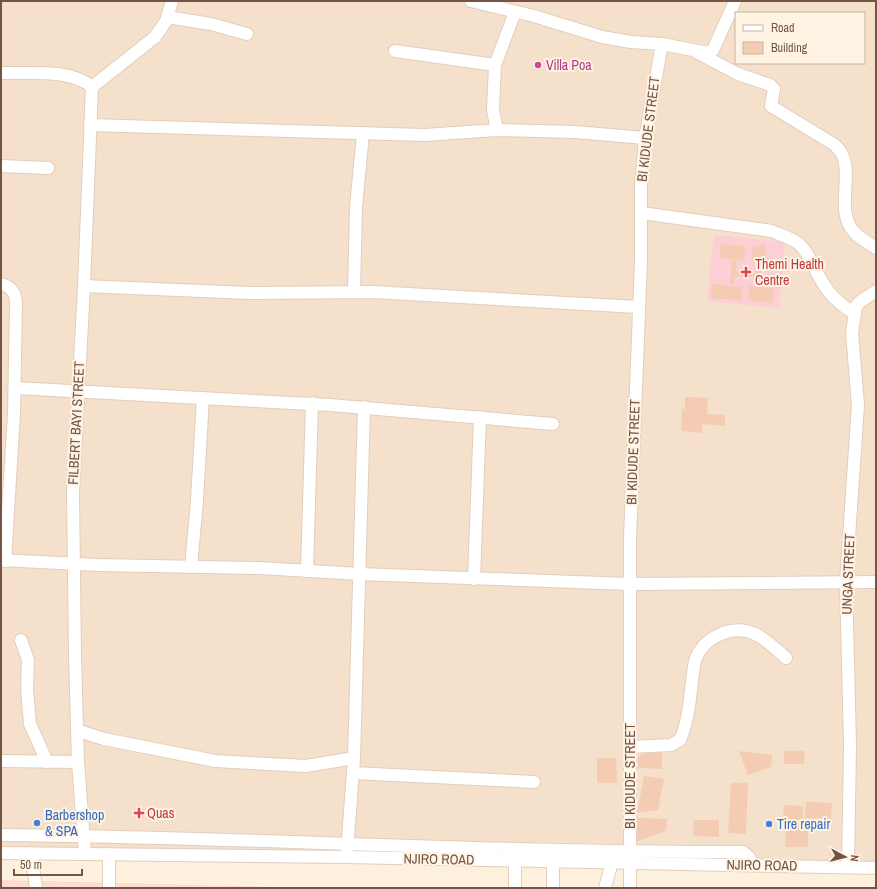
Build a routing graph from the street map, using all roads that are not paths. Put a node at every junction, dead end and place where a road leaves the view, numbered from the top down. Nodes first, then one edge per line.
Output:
1 (172, 1) edge
2 (471, 1) edge
3 (735, 1) edge
4 (515, 12) junction
5 (168, 17) junction
6 (247, 34) dead end
7 (662, 44) junction
8 (395, 51) dead end
9 (698, 53) junction
10 (495, 65) junction
11 (1, 73) edge
12 (92, 87) junction
13 (90, 125) junction
14 (497, 130) junction
15 (363, 134) junction
16 (645, 138) junction
17 (1, 166) edge
18 (48, 168) dead end
19 (641, 214) junction
20 (876, 248) edge
21 (1, 284) edge
22 (84, 286) junction
23 (876, 291) edge
24 (354, 292) junction
25 (638, 307) junction
26 (854, 313) junction
27 (15, 388) junction
28 (77, 391) junction
29 (203, 398) junction
30 (312, 403) junction
31 (364, 407) junction
32 (480, 417) junction
33 (553, 424) dead end
34 (6, 455) edge
35 (3, 561) edge
36 (73, 564) junction
37 (191, 567) junction
38 (307, 571) junction
39 (360, 574) junction
40 (474, 579) junction
41 (846, 581) junction
42 (876, 582) edge
43 (630, 584) junction
44 (21, 640) dead end
45 (786, 658) dead end
46 (79, 731) junction
47 (630, 747) junction
48 (354, 758) junction
49 (1, 761) edge
50 (47, 762) junction
51 (78, 762) junction
52 (353, 773) junction
53 (534, 782) dead end
54 (1, 835) edge
55 (83, 836) junction
56 (347, 851) junction
57 (1, 853) edge
58 (31, 853) junction
59 (85, 854) junction
60 (109, 854) junction
61 (631, 857) junction
62 (515, 861) junction
63 (552, 861) junction
64 (612, 862) junction
65 (848, 867) junction
66 (876, 868) edge
67 (36, 888) edge
68 (109, 888) edge
69 (514, 888) edge
70 (553, 888) edge
71 (605, 888) edge
72 (630, 888) edge

1 - 5 street
2 - 4 street
3 - 9 street
4 - 7 street
4 - 10 street
5 - 6 street
5 - 12 street
7 - 9 street
7 - 16 street, BI KIDUDE STREET
8 - 10 street
9 - 20 street
10 - 14 street
11 - 12 street
12 - 13 street, FILBERT BAYI STREET
13 - 15 street
13 - 22 street, FILBERT BAYI STREET
14 - 15 street
14 - 16 street
15 - 24 street
16 - 19 street, BI KIDUDE STREET
17 - 18 street
19 - 25 street, BI KIDUDE STREET
19 - 26 street
21 - 27 street
22 - 24 street
22 - 28 street, FILBERT BAYI STREET
23 - 26 street
24 - 25 street
25 - 43 street, BI KIDUDE STREET
26 - 41 street, UNGA STREET
27 - 28 street
27 - 34 street
28 - 29 street
28 - 36 street, FILBERT BAYI STREET
29 - 30 street
29 - 37 street
30 - 31 street
30 - 38 street
31 - 32 street
31 - 39 street
32 - 33 street
32 - 40 street
34 - 35 street
35 - 36 street
36 - 37 street
36 - 46 street, FILBERT BAYI STREET
37 - 38 street
38 - 39 street
39 - 40 street
39 - 48 street
40 - 43 street
41 - 42 street
41 - 43 street
41 - 65 street, UNGA STREET
43 - 47 street, BI KIDUDE STREET
44 - 50 street
45 - 47 street
46 - 48 street
46 - 51 street, FILBERT BAYI STREET
47 - 61 street, BI KIDUDE STREET
48 - 52 street
49 - 50 street
50 - 51 street
51 - 55 street, FILBERT BAYI STREET
52 - 53 street
52 - 56 street
54 - 55 street
55 - 56 street
55 - 59 street, FILBERT BAYI STREET
56 - 60 street, NJIRO ROAD
56 - 61 street
56 - 62 street, NJIRO ROAD
57 - 58 street, NJIRO ROAD
58 - 59 street, NJIRO ROAD
58 - 67 street
59 - 60 street, NJIRO ROAD
60 - 68 street
61 - 64 street, NJIRO ROAD
61 - 65 street, NJIRO ROAD
61 - 72 street, BI KIDUDE STREET
62 - 63 street, NJIRO ROAD
62 - 69 street
63 - 64 street, NJIRO ROAD
63 - 70 street
64 - 71 street
65 - 66 street, NJIRO ROAD

